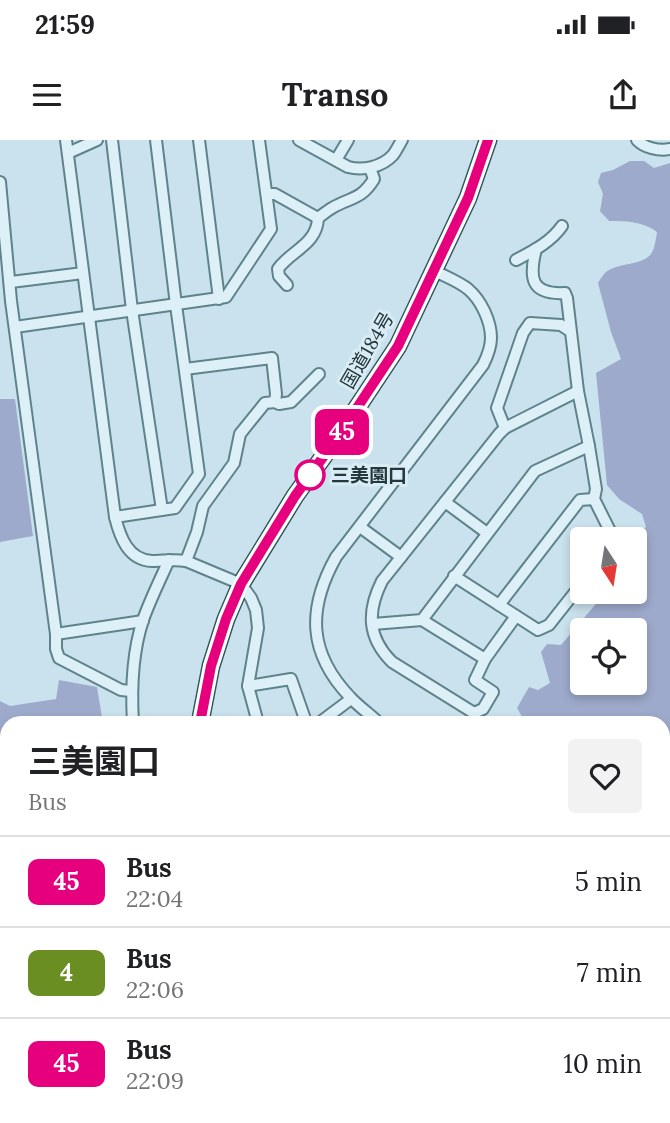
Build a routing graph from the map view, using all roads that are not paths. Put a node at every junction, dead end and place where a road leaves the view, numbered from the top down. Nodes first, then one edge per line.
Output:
1 (66, 140) edge
2 (97, 140) edge
3 (111, 140) edge
4 (156, 140) edge
5 (199, 140) edge
6 (259, 140) edge
7 (299, 140) edge
8 (348, 140) edge
9 (402, 140) edge
10 (488, 140) edge
11 (637, 140) edge
12 (670, 149) edge
13 (68, 153) junction
14 (336, 160) junction
15 (370, 168) junction
16 (0, 182) edge
17 (267, 194) junction
18 (318, 218) junction
19 (562, 226) dead end
20 (536, 249) junction
21 (516, 260) dead end
22 (433, 270) junction
23 (83, 273) junction
24 (10, 282) junction
25 (287, 285) dead end
26 (219, 299) junction
27 (176, 305) junction
28 (132, 310) junction
29 (88, 317) junction
30 (15, 327) junction
31 (570, 331) junction
32 (185, 369) junction
33 (319, 374) dead end
34 (578, 391) junction
35 (275, 401) junction
36 (505, 428) junction
37 (589, 446) junction
38 (594, 499) junction
39 (445, 502) junction
40 (162, 510) junction
41 (115, 517) junction
42 (360, 527) junction
43 (608, 527) edge
44 (487, 533) junction
45 (401, 557) junction
46 (169, 560) junction
47 (186, 561) junction
48 (454, 576) junction
49 (241, 584) junction
50 (570, 598) edge
51 (499, 605) junction
52 (516, 616) junction
53 (422, 620) junction
54 (143, 621) junction
55 (373, 624) junction
56 (56, 634) junction
57 (485, 659) junction
58 (248, 686) junction
59 (131, 691) junction
60 (351, 699) junction
61 (133, 716) edge
62 (201, 716) edge
63 (256, 716) edge
64 (304, 716) edge
65 (328, 716) edge
66 (371, 716) edge

1 - 13 street
2 - 13 street
3 - 28 street
4 - 27 street
5 - 26 street
6 - 17 street
7 - 14 street
8 - 14 street
9 - 15 street
10 - 22 highway, 国道184号
11 - 12 street
13 - 23 street
14 - 15 street
15 - 18 street
16 - 24 street
17 - 18 street
17 - 26 street
18 - 25 street
19 - 20 street
20 - 21 street
20 - 31 street
22 - 42 street
22 - 49 highway, 国道184号
23 - 24 street
23 - 29 street
24 - 30 street
26 - 27 street
27 - 28 street
27 - 32 street
28 - 29 street
28 - 40 street
29 - 30 street
29 - 41 street
30 - 56 street
31 - 34 street
31 - 36 street
32 - 35 street
32 - 40 street
33 - 35 street
34 - 36 street
34 - 37 street
35 - 47 street
36 - 39 street
37 - 38 street
37 - 44 street
38 - 43 street
38 - 51 street
39 - 44 street
39 - 45 street
40 - 41 street
41 - 46 street
42 - 45 street
42 - 60 street
44 - 48 street
45 - 55 street
46 - 47 street
46 - 54 street
47 - 49 street
48 - 51 street
48 - 53 street
49 - 58 street
49 - 62 highway, 国道184号
50 - 52 street
51 - 52 street
52 - 57 street
53 - 55 street
53 - 57 street
54 - 56 street
54 - 59 street
55 - 57 street
56 - 59 street
58 - 63 street
58 - 64 street
59 - 61 street
60 - 65 street
60 - 66 street

